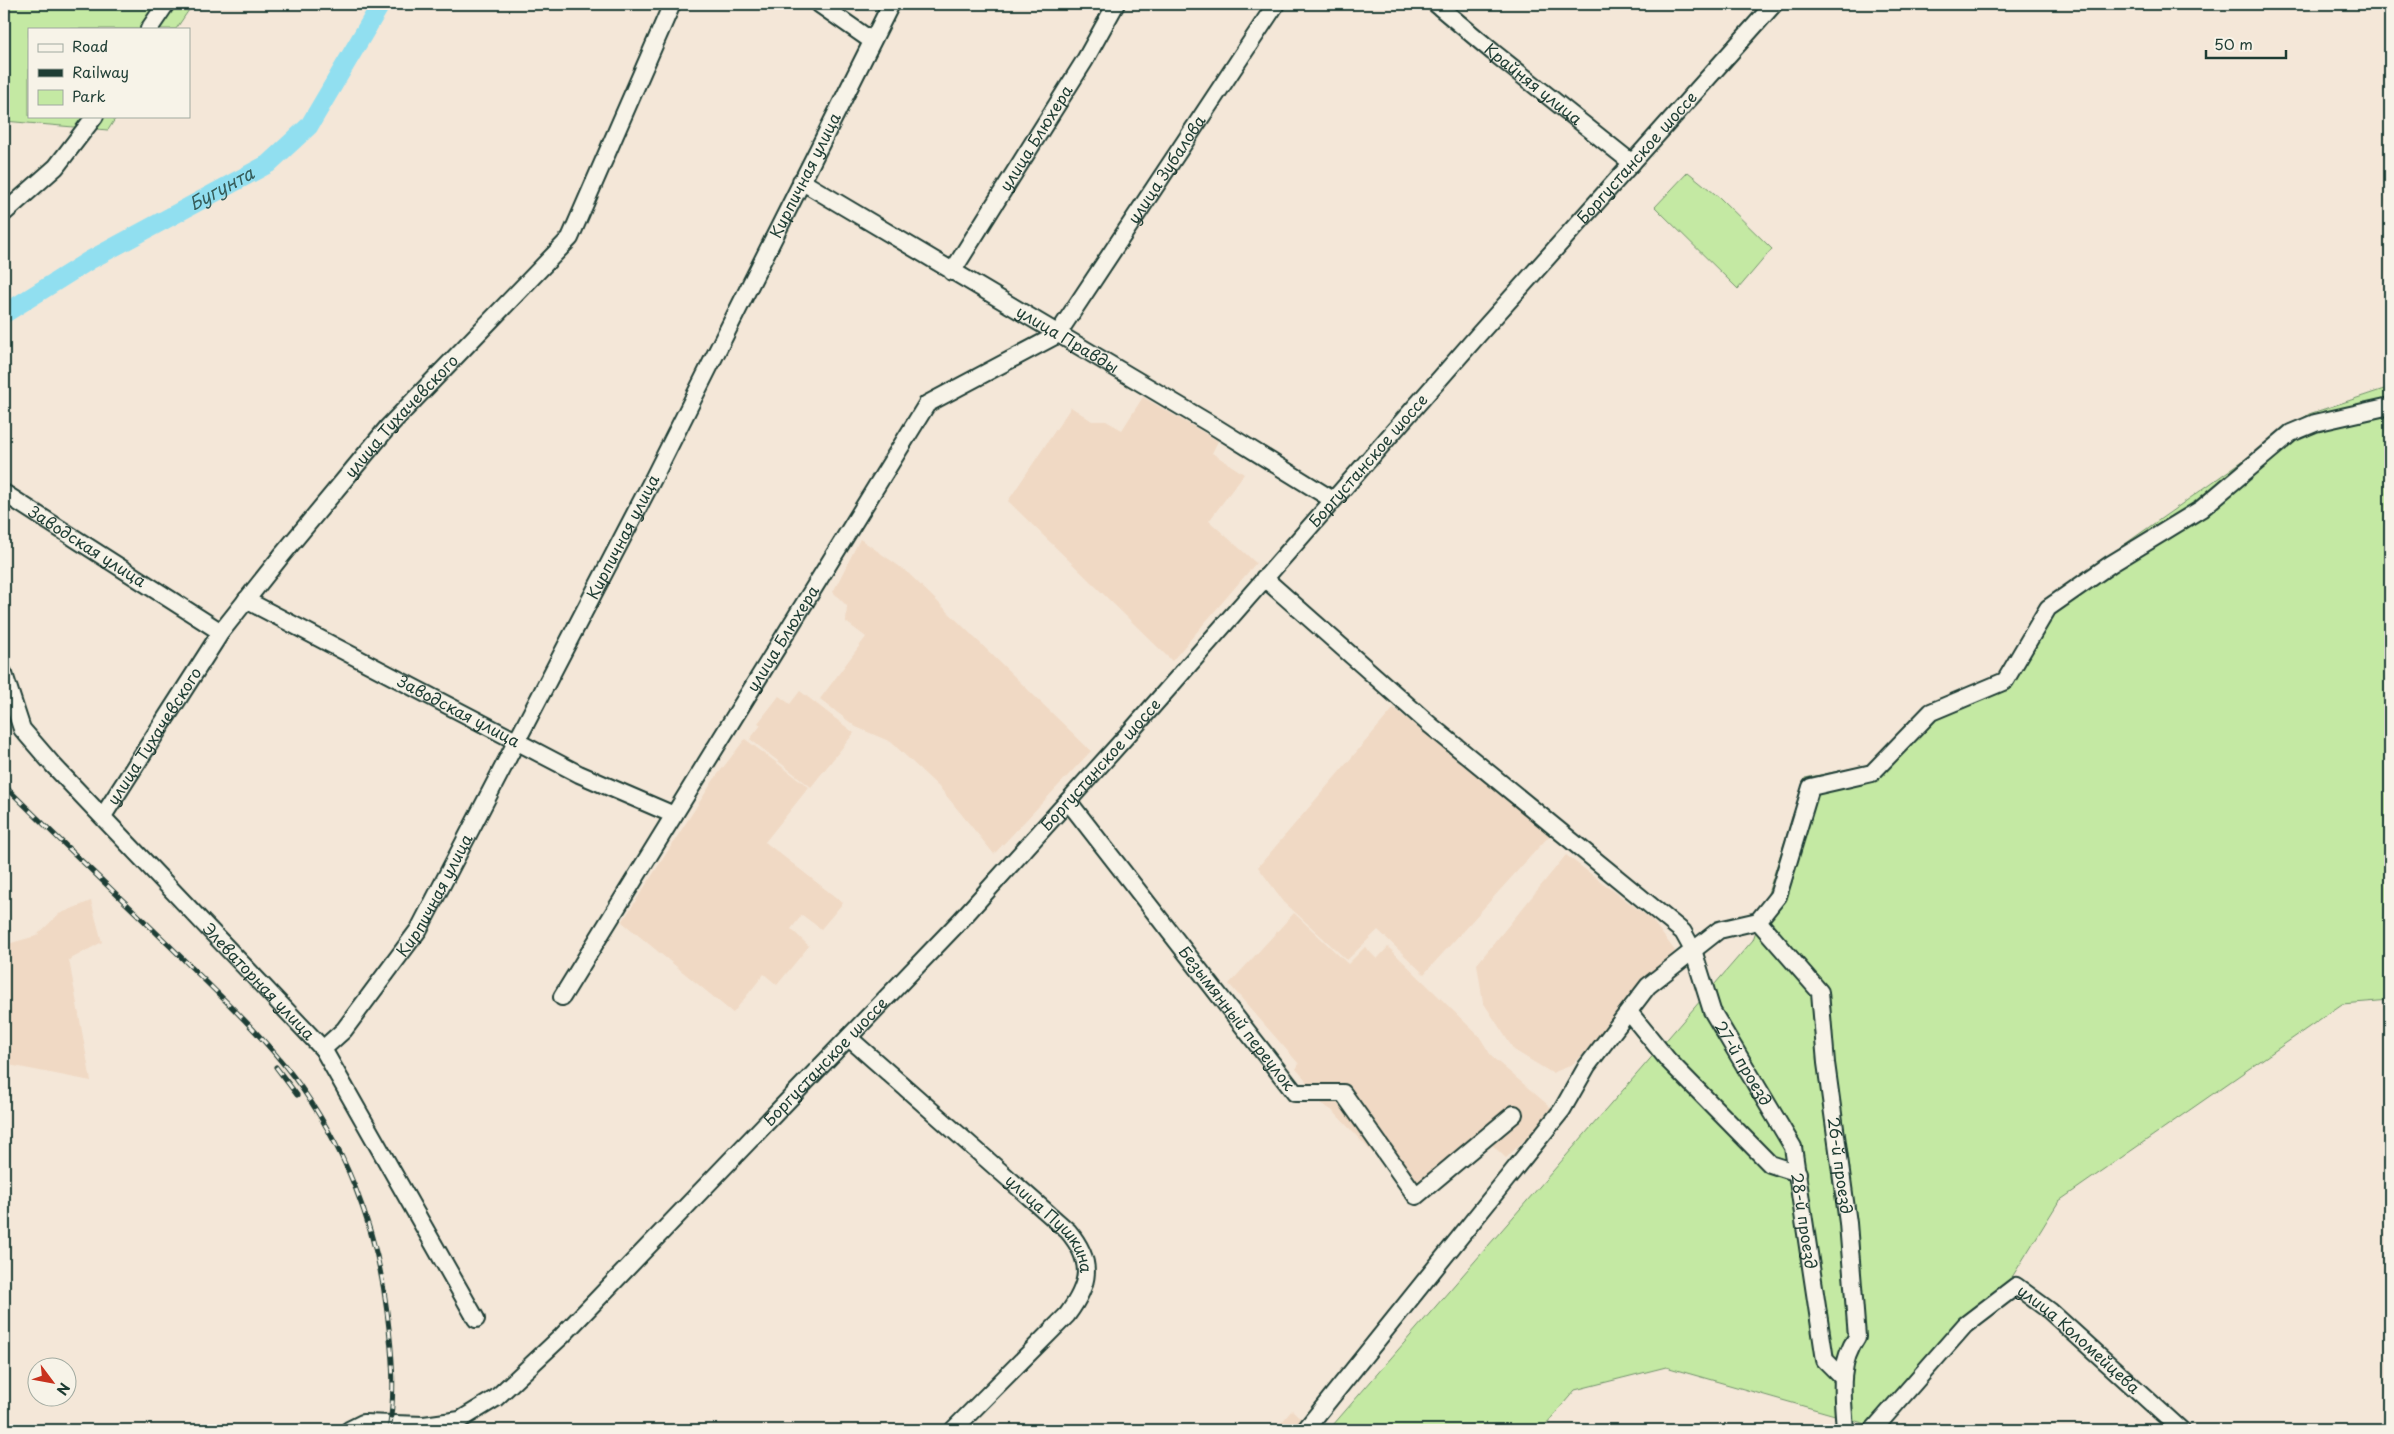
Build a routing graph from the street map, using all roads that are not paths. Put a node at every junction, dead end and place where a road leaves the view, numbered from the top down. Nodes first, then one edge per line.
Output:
1 (166, 4) edge
2 (672, 4) edge
3 (819, 4) edge
4 (891, 4) edge
5 (1116, 4) edge
6 (1276, 4) edge
7 (1436, 4) edge
8 (1774, 4) edge
9 (149, 28) edge
10 (872, 41) junction
11 (93, 118) edge
12 (1632, 163) junction
13 (801, 181) junction
14 (4, 213) edge
15 (952, 272) junction
16 (1057, 335) junction
17 (2390, 406) edge
18 (4, 493) edge
19 (1333, 500) junction
20 (1264, 578) junction
21 (246, 600) junction
22 (221, 632) junction
23 (4, 674) edge
24 (516, 742) junction
25 (1068, 801) junction
26 (674, 815) junction
27 (103, 816) junction
28 (1758, 921) junction
29 (1693, 950) junction
30 (562, 997) dead end
31 (1629, 1012) junction
32 (849, 1038) junction
33 (323, 1049) junction
34 (1514, 1114) dead end
35 (1798, 1173) junction
36 (476, 1319) dead end
37 (1842, 1378) junction
38 (356, 1427) edge
39 (2177, 1429) edge
40 (953, 1430) edge
41 (1307, 1430) edge
42 (1845, 1430) edge
43 (1873, 1430) edge

1 - 9 street
2 - 21 street, улица Тухачевского
3 - 10 street
4 - 10 street, Кирпичная улица
5 - 15 street, улица Блюхера
6 - 16 street, улица Зубалова
7 - 12 street, Крайняя улица
8 - 12 street, Боргустанское шоссе
10 - 13 street, Кирпичная улица
11 - 14 street
12 - 19 street, Боргустанское шоссе
13 - 15 street, улица Правды
13 - 24 street, Кирпичная улица
15 - 16 street, улица Правды
16 - 19 street, улица Правды
16 - 26 street, улица Блюхера
17 - 28 street
18 - 22 street, Заводская улица
19 - 20 street, Боргустанское шоссе
20 - 25 street, Боргустанское шоссе
20 - 29 street, 27-й проезд
21 - 22 street, улица Тухачевского
21 - 24 street, Заводская улица
22 - 27 street, улица Тухачевского
23 - 27 street, Элеваторная улица
24 - 26 street, Заводская улица
24 - 33 street, Кирпичная улица
25 - 32 street, Боргустанское шоссе
25 - 34 street, Безымянный переулок
26 - 30 street, улица Блюхера
27 - 33 street, Элеваторная улица
28 - 29 street
28 - 37 street, 26-й проезд
29 - 31 street
29 - 35 street, 27-й проезд
31 - 35 street, 28-й проезд
31 - 41 street
32 - 38 street, Боргустанское шоссе
32 - 40 street, улица Пушкина
33 - 36 street, Элеваторная улица
35 - 37 street, 28-й проезд
37 - 42 street, 26-й проезд
39 - 43 street, улица Коломейцева

